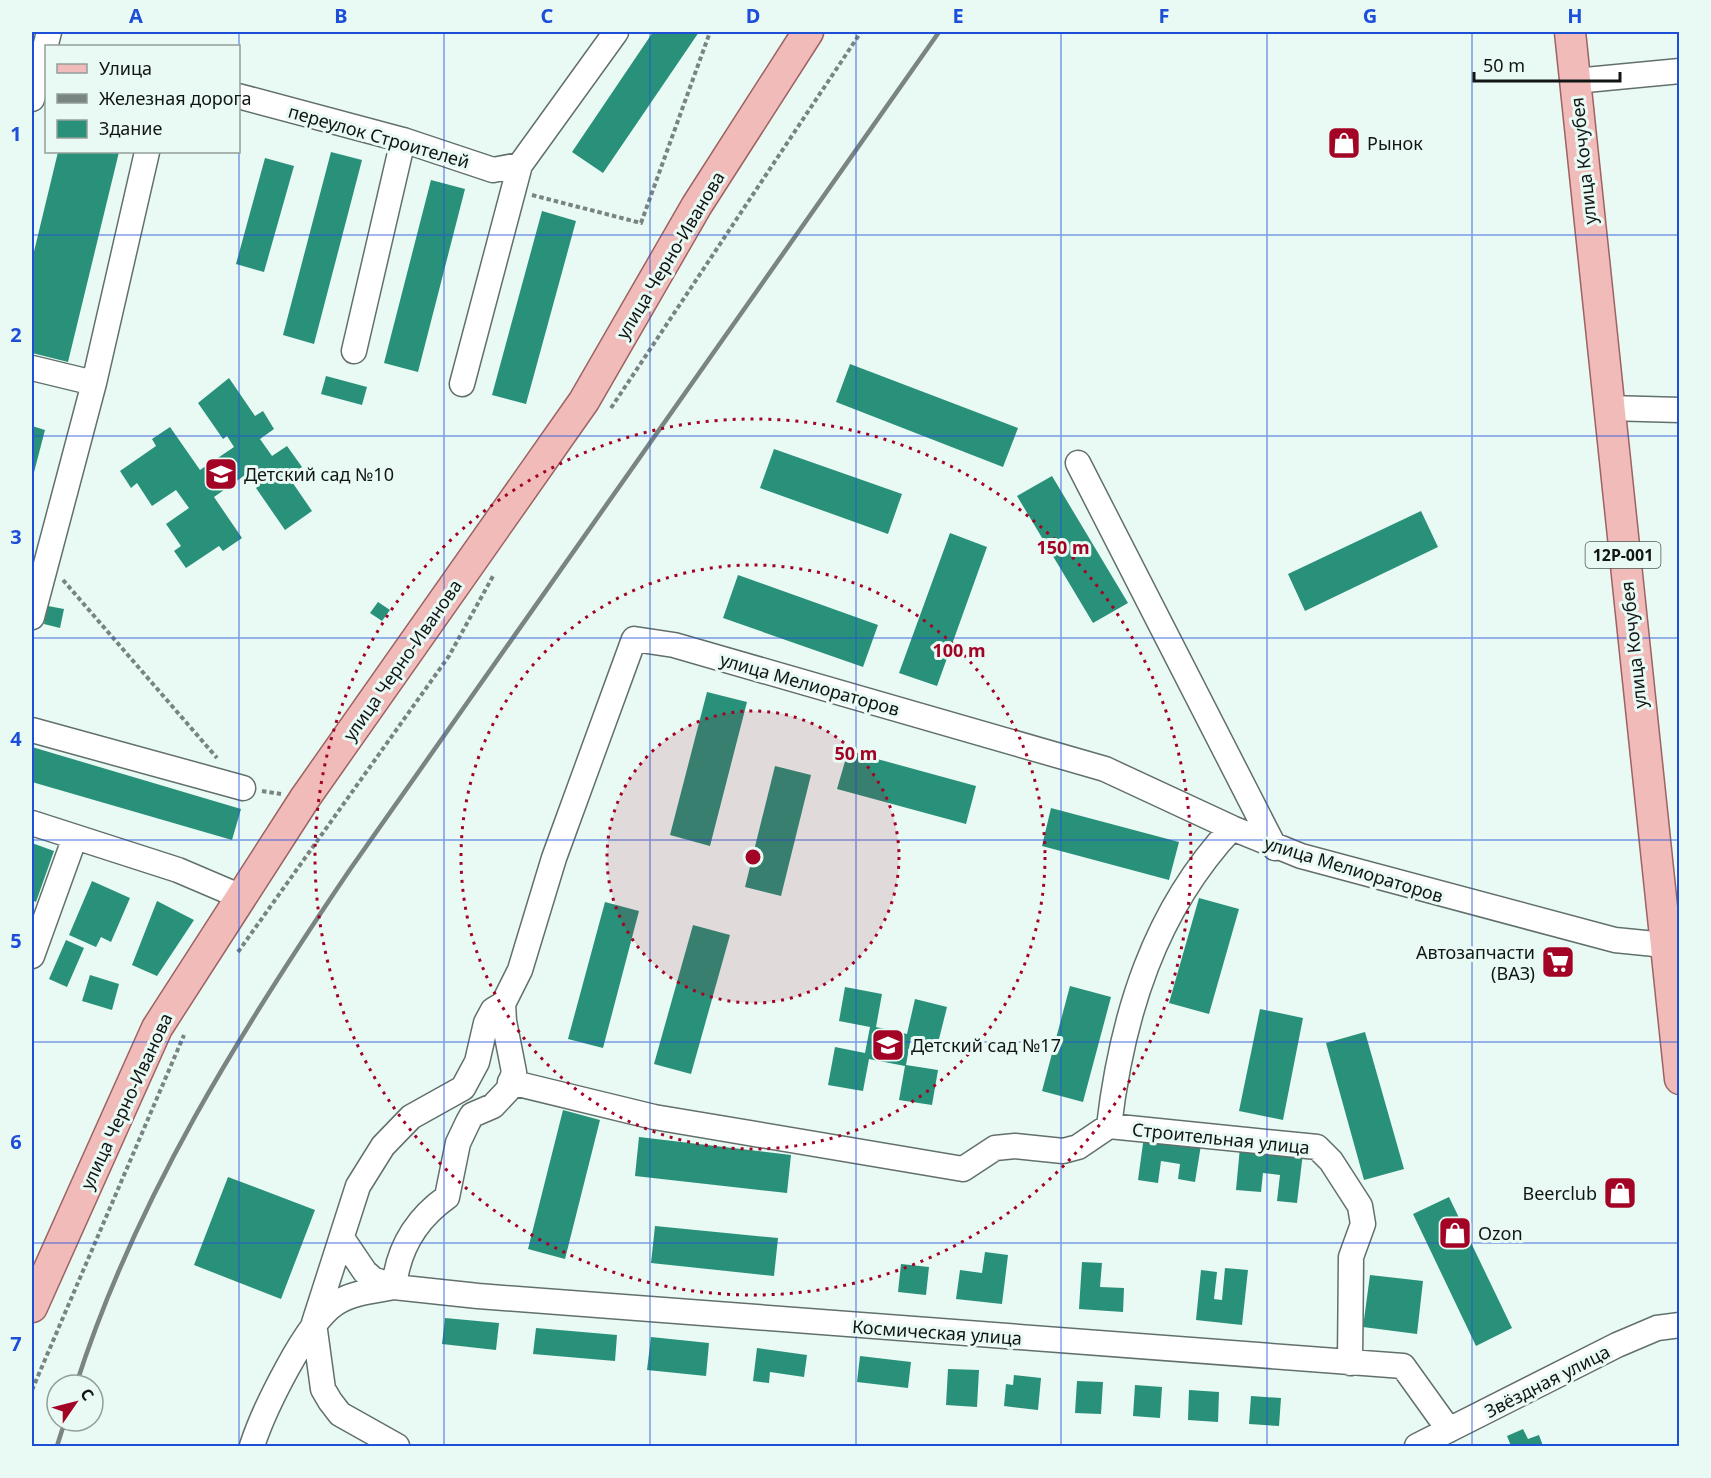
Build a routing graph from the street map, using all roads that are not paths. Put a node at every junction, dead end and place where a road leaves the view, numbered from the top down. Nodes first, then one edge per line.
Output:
1 (616, 32) edge
2 (808, 32) edge
3 (1570, 32) edge
4 (45, 62) edge
5 (1680, 71) edge
6 (1575, 81) junction
7 (240, 97) edge
8 (32, 99) edge
9 (403, 140) junction
10 (147, 153) edge
11 (520, 165) junction
12 (354, 351) dead end
13 (32, 368) edge
14 (94, 384) junction
15 (462, 384) dead end
16 (1608, 408) junction
17 (1680, 410) edge
18 (1078, 463) dead end
19 (32, 617) edge
20 (32, 730) edge
21 (243, 788) road end
22 (32, 824) edge
23 (1232, 828) junction
24 (75, 837) junction
25 (1275, 848) junction
26 (239, 896) junction
27 (1665, 945) junction
28 (32, 956) edge
29 (503, 1004) junction
30 (1680, 1078) edge
31 (510, 1082) junction
32 (1109, 1126) junction
33 (342, 1238) junction
34 (394, 1287) junction
35 (32, 1307) edge
36 (314, 1323) junction
37 (1680, 1325) edge
38 (1350, 1364) junction
39 (1449, 1430) junction
40 (252, 1446) edge
41 (397, 1446) edge
42 (1418, 1446) edge

1 - 11 street
2 - 26 main road, улица Черно-Иванова
3 - 6 main road, улица Кочубея / 12Р-001
4 - 8 street
5 - 6 street
6 - 16 main road, улица Кочубея / 12Р-001
7 - 9 street, переулок Строителей
9 - 11 street, переулок Строителей
9 - 12 street
10 - 14 street
11 - 15 street
13 - 14 street
14 - 19 street
16 - 17 street
16 - 27 main road, улица Кочубея / 12Р-001
18 - 25 street
20 - 21 street
22 - 24 street
23 - 25 street, улица Мелиораторов
23 - 29 street, улица Мелиораторов
23 - 32 street
24 - 26 street
24 - 28 street
25 - 27 street, улица Мелиораторов
26 - 35 main road, улица Черно-Иванова
27 - 30 main road, улица Кочубея / 12Р-001
29 - 31 street
29 - 33 street
31 - 32 street
31 - 34 street
32 - 38 street, Строительная улица
33 - 34 street
33 - 36 street
34 - 36 street
34 - 38 street, Космическая улица
36 - 40 street
36 - 41 street
37 - 39 street, Звёздная улица
38 - 39 street, Космическая улица
39 - 42 street, Звёздная улица

